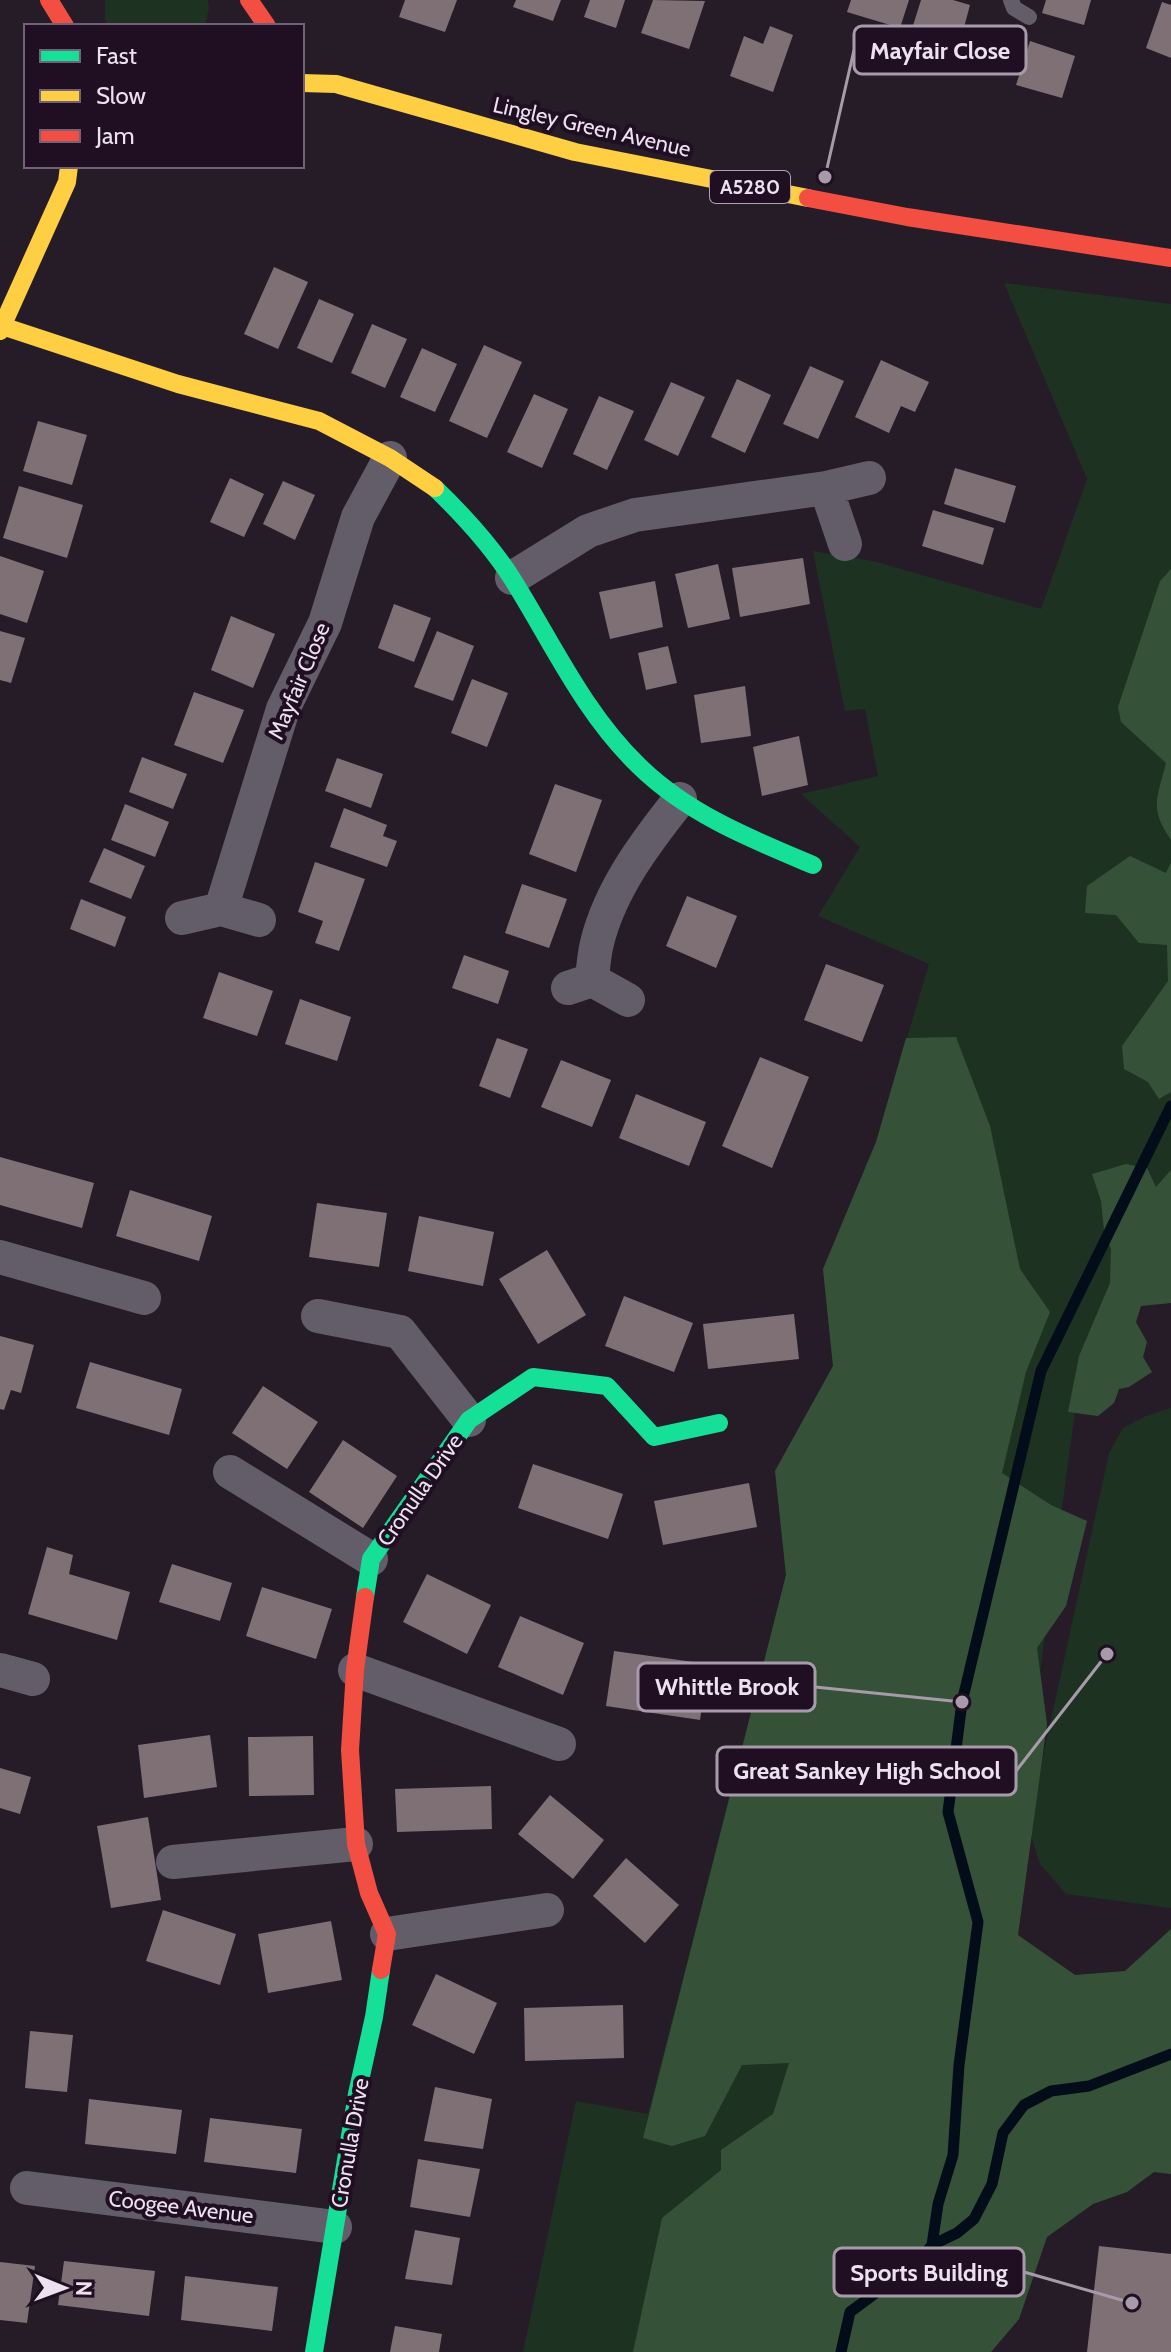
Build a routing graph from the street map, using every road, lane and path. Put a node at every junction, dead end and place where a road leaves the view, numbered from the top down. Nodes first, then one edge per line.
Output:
1 (49, 0) edge
2 (65, 0) edge
3 (241, 0) edge
4 (249, 0) edge
5 (1011, 0) edge
6 (1029, 17) dead end
7 (64, 24) edge
8 (65, 24) edge
9 (242, 24) edge
10 (266, 24) edge
11 (313, 66) dead end
12 (304, 83) edge
13 (336, 84) junction
14 (68, 174) edge
15 (1171, 258) edge
16 (1, 328) edge
17 (390, 458) junction
18 (869, 478) dead end
19 (826, 488) junction
20 (845, 544) dead end
21 (512, 578) junction
22 (680, 799) junction
23 (813, 865) dead end
24 (221, 909) junction
25 (182, 918) dead end
26 (259, 920) dead end
27 (628, 1000) dead end
28 (0, 1257) edge
29 (144, 1298) dead end
30 (318, 1316) dead end
31 (469, 1420) junction
32 (719, 1423) dead end
33 (230, 1472) dead end
34 (371, 1559) junction
35 (0, 1670) edge
36 (355, 1670) junction
37 (33, 1679) dead end
38 (559, 1744) dead end
39 (356, 1844) junction
40 (173, 1862) dead end
41 (547, 1910) dead end
42 (387, 1934) junction
43 (27, 2188) dead end
44 (335, 2227) junction
45 (314, 2352) edge

1 - 7 street
2 - 8 street
3 - 9 street
4 - 10 street
5 - 6 lane
11 - 13 street, Lingley Green Avenue / A5280
12 - 13 street, Lingley Green Avenue / A5280
13 - 15 street, Lingley Green Avenue / A5280
14 - 16 street
16 - 17 street
17 - 21 street
17 - 24 street, Mayfair Close
18 - 19 street
19 - 20 street
19 - 21 street
21 - 22 street
22 - 23 street
22 - 27 street
24 - 25 street
24 - 26 street
28 - 29 street
30 - 31 street, Cronulla Drive
31 - 32 street, Cronulla Drive
31 - 34 street, Cronulla Drive
33 - 34 street, Cronulla Drive
34 - 36 street, Cronulla Drive
35 - 37 street
36 - 38 street
36 - 39 street, Cronulla Drive
39 - 40 street
39 - 42 street, Cronulla Drive
41 - 42 street
42 - 44 street, Cronulla Drive
43 - 44 street, Coogee Avenue
44 - 45 street, Cronulla Drive

